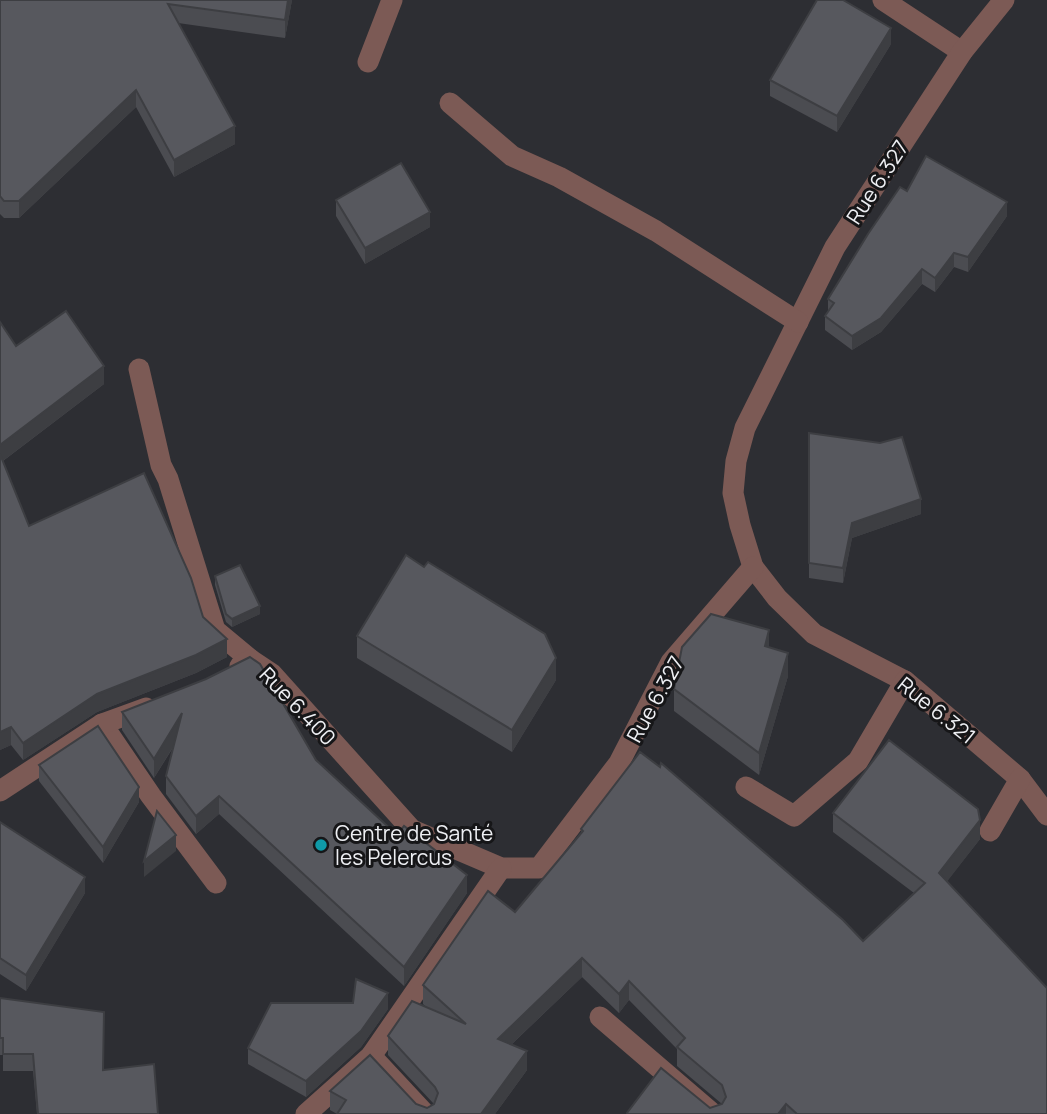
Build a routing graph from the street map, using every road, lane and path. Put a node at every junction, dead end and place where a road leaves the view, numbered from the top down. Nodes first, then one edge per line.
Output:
1 (392, 0) edge
2 (883, 0) edge
3 (1004, 0) edge
4 (961, 52) junction
5 (368, 62) dead end
6 (450, 103) dead end
7 (798, 322) junction
8 (139, 369) dead end
9 (753, 567) junction
10 (251, 660) junction
11 (221, 675) edge
12 (905, 681) junction
13 (163, 701) edge
14 (102, 724) junction
15 (1020, 779) junction
16 (746, 787) dead end
17 (0, 791) edge
18 (1047, 815) edge
19 (990, 831) dead end
20 (501, 869) junction
21 (216, 883) dead end
22 (600, 1017) dead end
23 (371, 1056) junction
24 (306, 1114) edge
25 (425, 1114) edge
26 (713, 1114) edge

1 - 5 street
2 - 4 street
3 - 4 street, Rue 6.327
4 - 7 street, Rue 6.327
6 - 7 street
7 - 9 street, Rue 6.327
8 - 10 street
9 - 12 street, Rue 6.321
9 - 20 street, Rue 6.327
10 - 11 street, Rue 6.400
10 - 20 street, Rue 6.400
12 - 15 street, Rue 6.321
12 - 16 street
13 - 14 street
14 - 17 street
14 - 21 street
15 - 18 street, Rue 6.321
15 - 19 street
20 - 23 street
22 - 26 street
23 - 24 street
23 - 25 street

